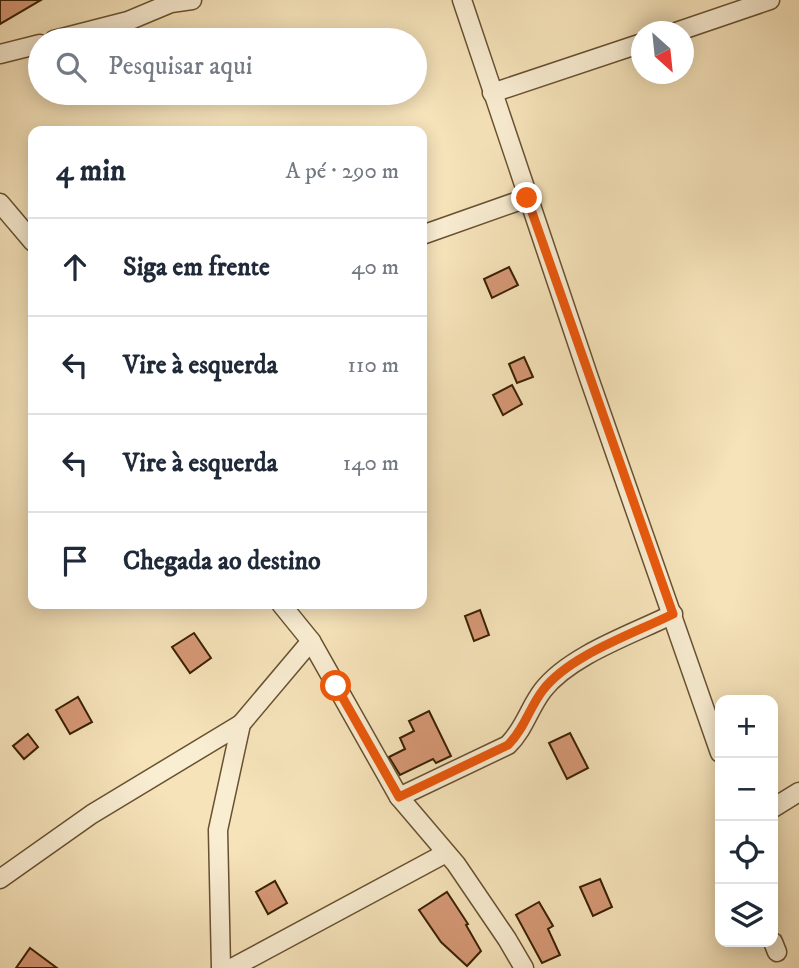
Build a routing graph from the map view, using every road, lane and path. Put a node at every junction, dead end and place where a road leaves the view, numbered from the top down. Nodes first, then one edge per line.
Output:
1 (192, 0) edge
2 (462, 0) edge
3 (770, 0) edge
4 (694, 26) edge
5 (101, 28) edge
6 (28, 47) edge
7 (631, 47) edge
8 (0, 54) edge
9 (492, 93) junction
10 (527, 198) junction
11 (0, 203) edge
12 (427, 233) edge
13 (28, 236) edge
14 (285, 609) edge
15 (673, 614) junction
16 (311, 640) junction
17 (242, 724) junction
18 (715, 738) edge
19 (799, 792) edge
20 (399, 797) junction
21 (778, 805) edge
22 (446, 853) junction
23 (0, 879) edge
24 (221, 968) edge
25 (232, 968) edge
26 (524, 968) edge

1 - 5 street
2 - 9 street
3 - 4 street
6 - 8 street
7 - 9 street
9 - 10 street
10 - 12 street
10 - 15 street
11 - 13 street
14 - 16 street
15 - 18 street
15 - 20 street
16 - 17 street
16 - 20 street
17 - 23 street
17 - 24 street
19 - 21 street
20 - 22 street
22 - 25 street
22 - 26 street

